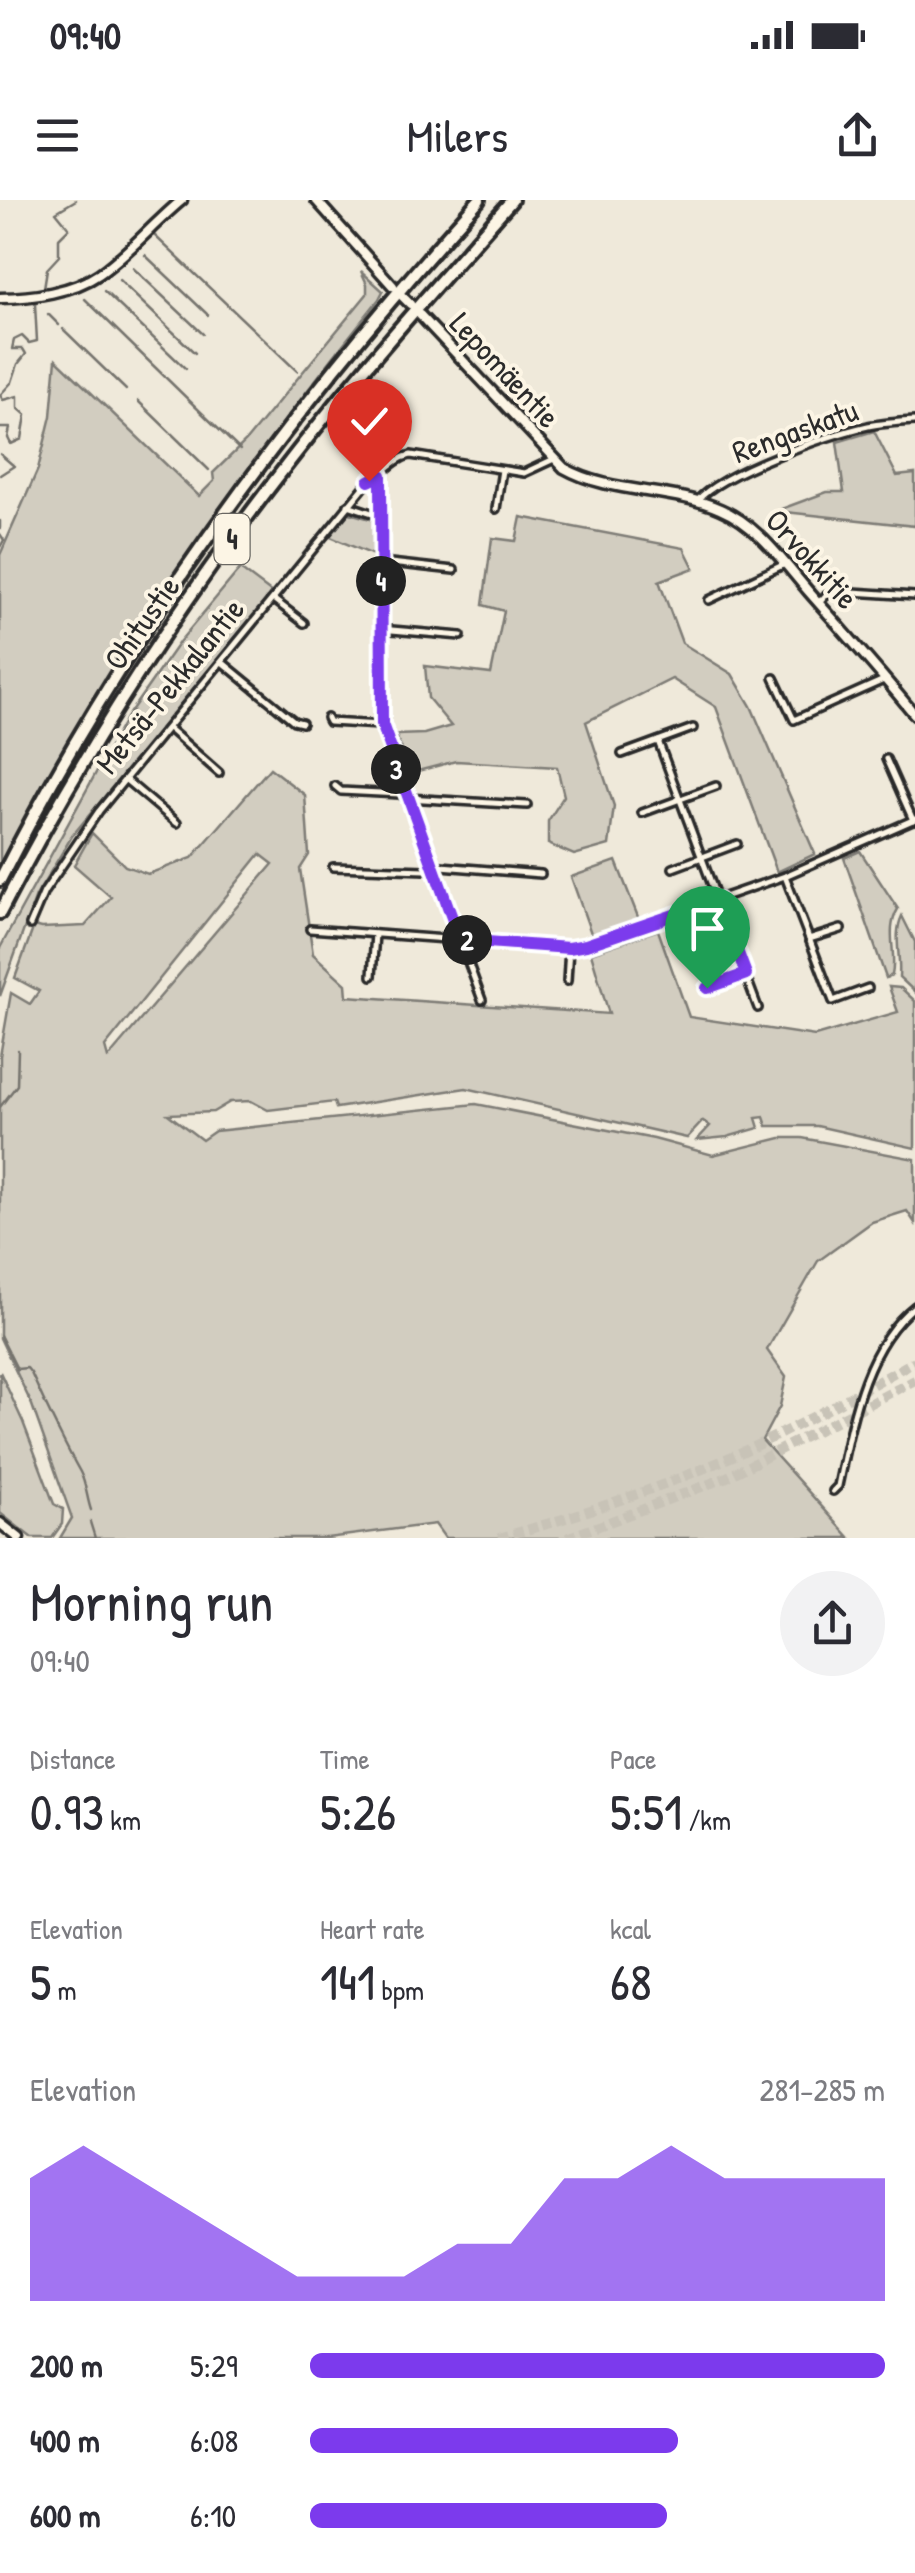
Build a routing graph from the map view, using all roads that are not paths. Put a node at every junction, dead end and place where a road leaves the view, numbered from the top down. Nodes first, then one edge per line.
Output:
1 (182, 200) edge
2 (316, 200) edge
3 (479, 200) edge
4 (512, 200) edge
5 (393, 286) dead end
6 (0, 298) edge
7 (420, 315) dead end
8 (915, 421) edge
9 (554, 459) junction
10 (502, 470) junction
11 (381, 475) junction
12 (697, 502) junction
13 (348, 505) junction
14 (496, 508) dead end
15 (381, 516) junction
16 (381, 562) junction
17 (785, 564) junction
18 (454, 570) dead end
19 (915, 596) edge
20 (273, 599) junction
21 (709, 600) dead end
22 (819, 603) junction
23 (304, 623) dead end
24 (380, 629) junction
25 (461, 636) dead end
26 (222, 662) junction
27 (774, 678) dead end
28 (886, 679) junction
29 (915, 716) edge
30 (327, 718) dead end
31 (302, 723) dead end
32 (382, 724) junction
33 (168, 728) junction
34 (693, 728) dead end
35 (658, 741) junction
36 (622, 754) dead end
37 (886, 759) dead end
38 (219, 773) dead end
39 (126, 780) junction
40 (334, 786) dead end
41 (716, 786) dead end
42 (407, 798) junction
43 (680, 799) junction
44 (527, 805) dead end
45 (642, 813) dead end
46 (914, 820) edge
47 (178, 824) dead end
48 (737, 844) dead end
49 (702, 857) junction
50 (332, 867) dead end
51 (673, 868) dead end
52 (432, 869) junction
53 (541, 874) dead end
54 (785, 876) junction
55 (0, 880) edge
56 (718, 900) junction
57 (0, 913) edge
58 (30, 925) dead end
59 (840, 928) dead end
60 (310, 929) dead end
61 (375, 934) junction
62 (809, 939) junction
63 (460, 940) junction
64 (569, 948) junction
65 (746, 974) junction
66 (372, 976) dead end
67 (568, 981) dead end
68 (707, 988) dead end
69 (868, 988) dead end
70 (482, 1000) dead end
71 (758, 1008) dead end
72 (915, 1306) edge
73 (833, 1491) dead end
74 (0, 1524) edge
75 (20, 1538) edge

1 - 6 street
2 - 5 street
3 - 55 highway, Ohitustie / 4
4 - 57 highway, Ohitustie / 4
7 - 9 street, Lepomäentie
8 - 12 street, Rengaskatu
9 - 10 street, Metsä-Pekkalantie
9 - 12 street
10 - 11 street, Metsä-Pekkalantie
10 - 14 street
11 - 13 street, Metsä-Pekkalantie
11 - 15 street
12 - 17 street, Orvokkitie
13 - 15 street
13 - 20 street, Metsä-Pekkalantie
15 - 16 street
16 - 18 street
16 - 24 street
17 - 21 street
17 - 22 street, Orvokkitie
19 - 22 street
20 - 23 street
20 - 26 street, Metsä-Pekkalantie
22 - 28 street, Orvokkitie
24 - 25 street
24 - 32 street
26 - 31 street
26 - 33 street, Metsä-Pekkalantie
27 - 28 street
28 - 29 street, Orvokkitie
30 - 32 street
32 - 42 street
33 - 38 street
33 - 39 street, Metsä-Pekkalantie
34 - 35 street
35 - 36 street
35 - 43 street
37 - 46 street
39 - 47 street
39 - 58 street, Metsä-Pekkalantie
40 - 42 street
41 - 43 street
42 - 44 street
42 - 52 street
43 - 45 street
43 - 49 street
46 - 54 street
48 - 49 street
49 - 51 street
49 - 56 street
50 - 52 street
52 - 53 street
52 - 63 street
54 - 56 street
54 - 62 street
56 - 64 street
56 - 65 street
59 - 62 street
60 - 61 street
61 - 63 street
61 - 66 street
62 - 69 street
63 - 64 street
63 - 70 street
64 - 67 street
65 - 68 street
65 - 71 street
72 - 73 street
74 - 75 street

